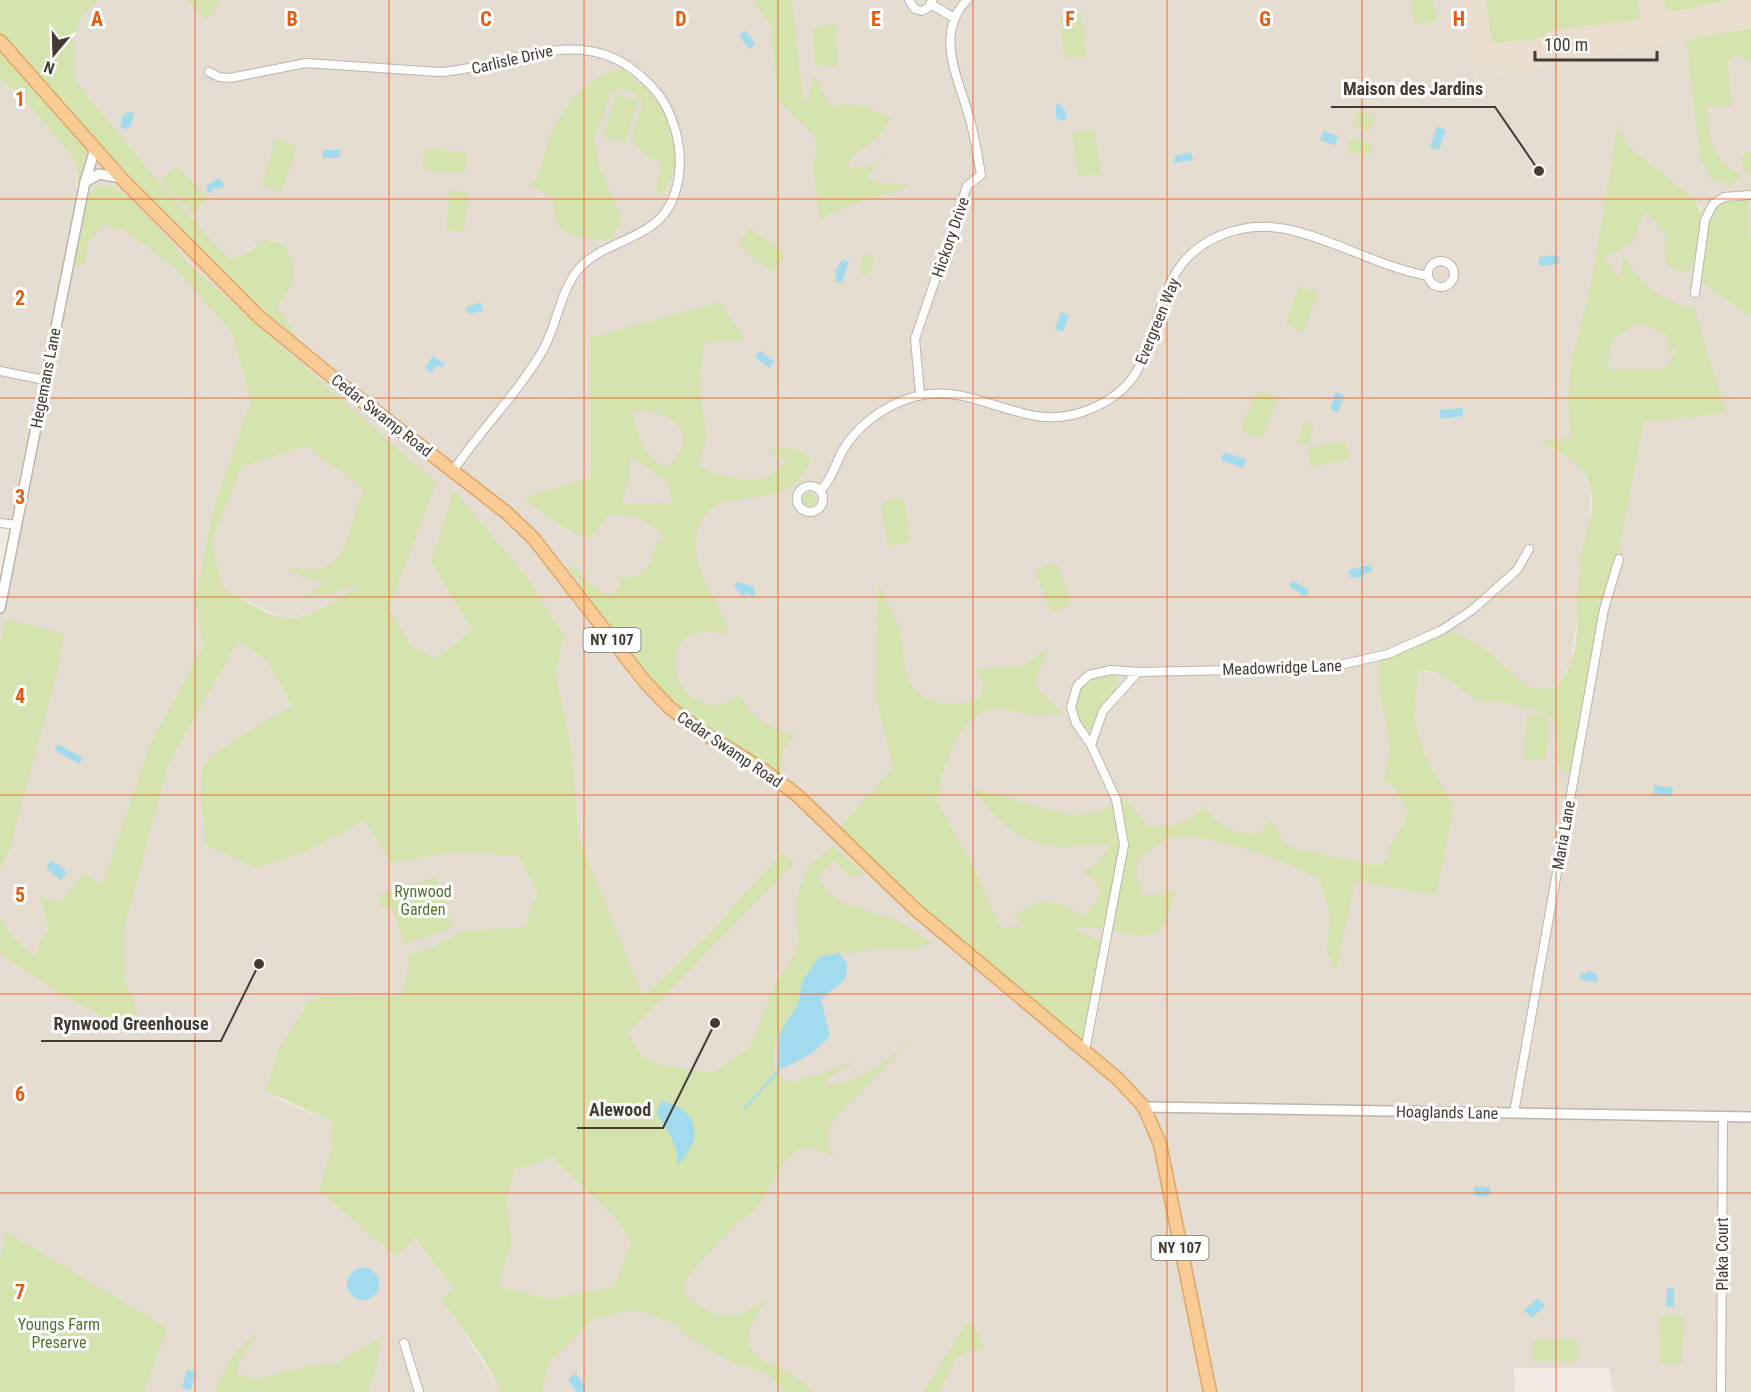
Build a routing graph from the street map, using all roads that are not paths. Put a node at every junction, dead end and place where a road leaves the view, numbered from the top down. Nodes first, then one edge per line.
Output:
1 (909, 0) edge
2 (967, 0) edge
3 (932, 2) edge
4 (954, 18) junction
5 (0, 41) edge
6 (209, 72) dead end
7 (95, 149) junction
8 (121, 178) junction
9 (85, 182) junction
10 (1751, 195) edge
11 (1428, 276) dead end
12 (1695, 293) dead end
13 (0, 371) edge
14 (45, 380) junction
15 (920, 393) junction
16 (453, 471) junction
17 (820, 491) dead end
18 (0, 523) edge
19 (16, 525) junction
20 (1529, 549) dead end
21 (1619, 559) dead end
22 (0, 608) edge
23 (1138, 672) junction
24 (1091, 745) junction
25 (1085, 1051) junction
26 (1144, 1107) junction
27 (1514, 1113) junction
28 (1723, 1116) junction
29 (1751, 1117) edge
30 (404, 1343) dead end
31 (420, 1392) edge
32 (1210, 1392) edge
33 (1721, 1392) edge

1 - 3 street
2 - 4 street, Hickory Drive
3 - 4 street
4 - 15 street, Hickory Drive
5 - 7 main road, Cedar Swamp Road / NY 107
6 - 16 street, Carlisle Drive
7 - 8 main road, Cedar Swamp Road / NY 107
7 - 9 street, Hegemans Lane
8 - 9 street
8 - 16 main road, Cedar Swamp Road / NY 107
9 - 14 street, Hegemans Lane
10 - 12 street
11 - 15 street, Evergreen Way
13 - 14 street
14 - 19 street, Hegemans Lane
15 - 17 street, Evergreen Way
16 - 25 main road, Cedar Swamp Road / NY 107
18 - 19 street
19 - 22 street, Hegemans Lane
20 - 23 street, Meadowridge Lane
21 - 27 street, Maria Lane
23 - 24 street
23 - 24 street, Meadowridge Lane
24 - 25 street, Meadowridge Lane
25 - 26 main road, Cedar Swamp Road / NY 107
26 - 27 street, Hoaglands Lane
26 - 32 main road, Cedar Swamp Road / NY 107
27 - 28 street, Hoaglands Lane
28 - 29 street, Hoaglands Lane
28 - 33 street, Plaka Court
30 - 31 street

